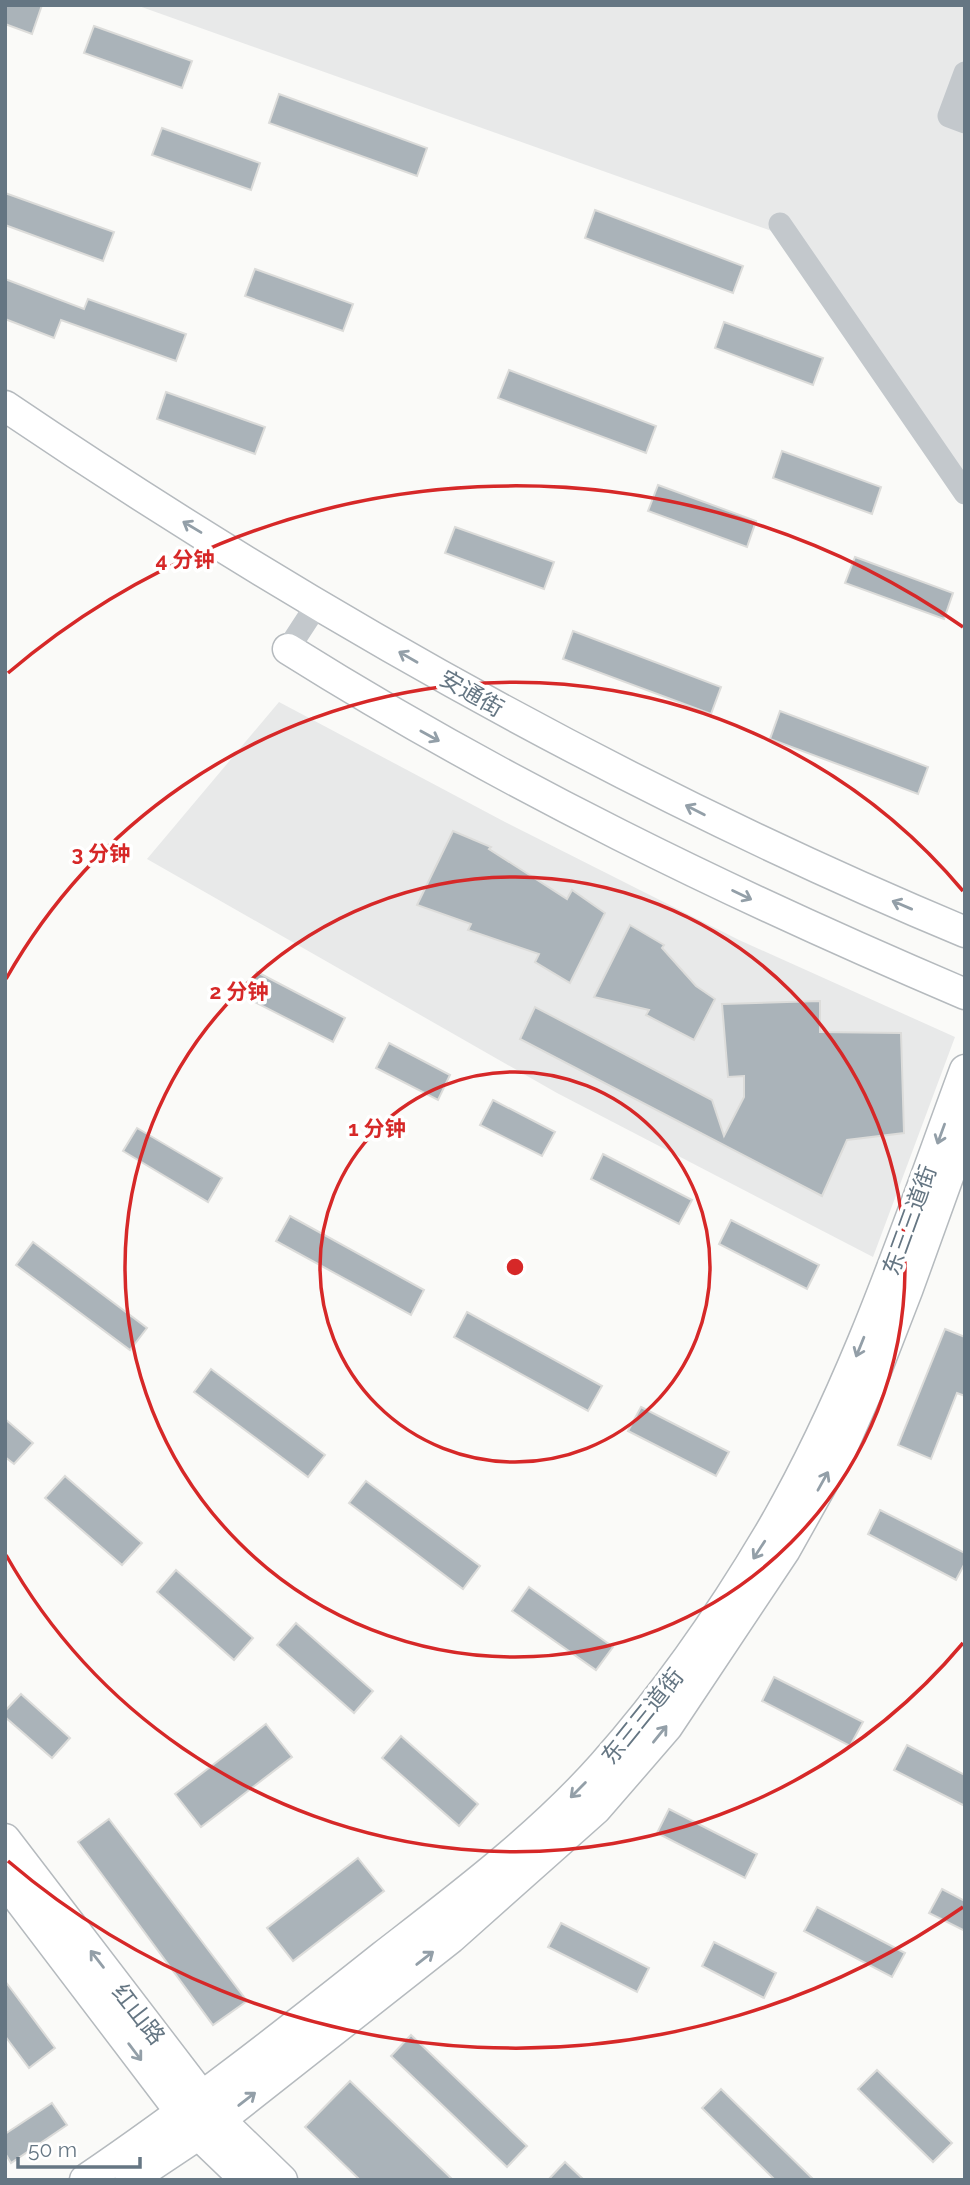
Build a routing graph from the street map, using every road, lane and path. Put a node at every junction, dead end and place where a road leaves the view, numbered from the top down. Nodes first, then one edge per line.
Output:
1 (965, 73) edge
2 (965, 122) edge
3 (780, 223) dead end
4 (5, 406) edge
5 (965, 493) edge
6 (318, 603) junction
7 (288, 649) joint
8 (965, 932) edge
9 (965, 994) edge
10 (965, 1070) edge
11 (965, 1130) edge
12 (5, 1839) edge
13 (5, 1881) edge
14 (201, 2117) junction
15 (85, 2180) edge
16 (130, 2180) edge
17 (246, 2180) edge
18 (282, 2180) edge

1 - 2 lane
3 - 5 lane
6 -> 4 main road, 安通街
6 - 7 lane
8 -> 6 main road, 安通街
7 -> 9 main road
10 -> 14 main road, 东三三道街
14 -> 11 main road, 东三三道街
14 -> 12 main road, 红山路
13 -> 14 main road, 红山路
14 - 15 main road, 东三三道街
14 - 16 main road, 东三三道街
14 - 17 main road, 红山路
14 - 18 main road, 红山路

